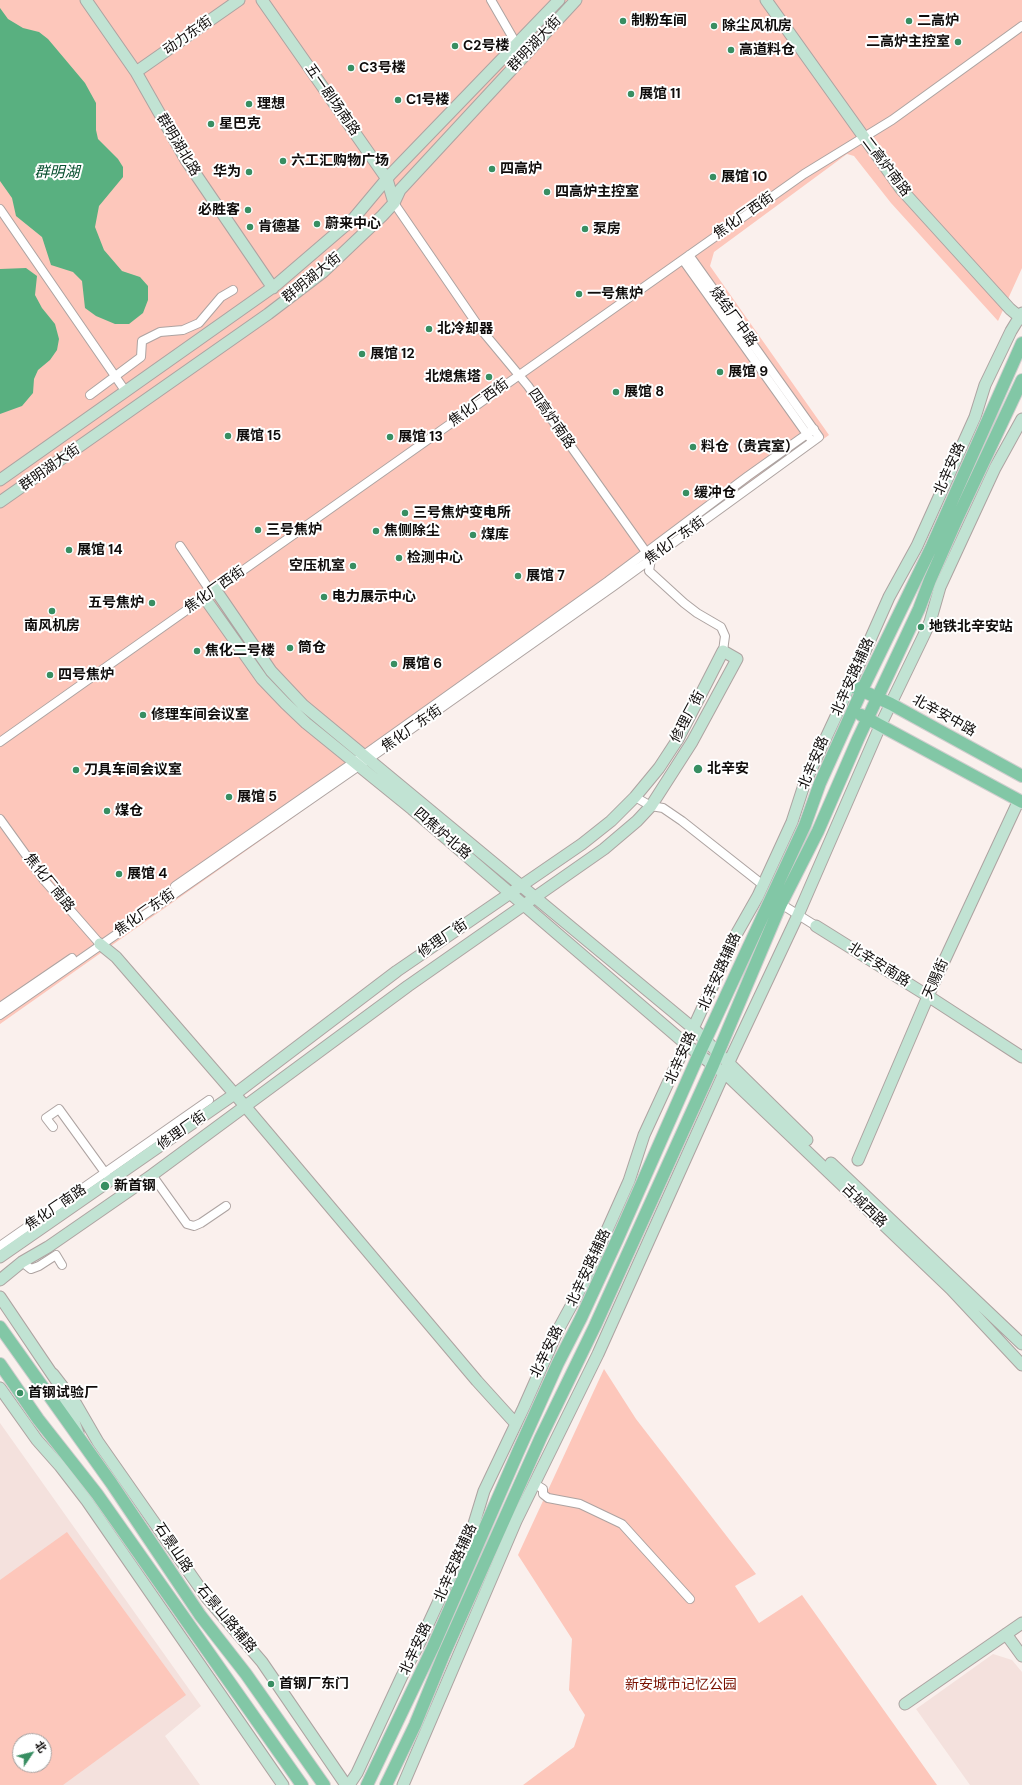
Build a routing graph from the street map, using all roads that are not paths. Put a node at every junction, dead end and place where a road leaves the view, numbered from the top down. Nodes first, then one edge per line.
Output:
1 (86, 0) edge
2 (239, 0) edge
3 (262, 0) edge
4 (490, 0) edge
5 (559, 0) edge
6 (576, 0) edge
7 (766, 0) edge
8 (1022, 26) edge
9 (517, 44) junction
10 (136, 72) junction
11 (864, 138) junction
12 (387, 178) junction
13 (394, 203) junction
14 (0, 209) edge
15 (686, 258) junction
16 (273, 288) junction
17 (233, 290) dead end
18 (1021, 316) edge
19 (1022, 343) edge
20 (519, 374) junction
21 (115, 377) junction
22 (1022, 380) edge
23 (126, 392) junction
24 (90, 395) dead end
25 (1022, 419) edge
26 (810, 432) junction
27 (816, 439) joint
28 (0, 480) edge
29 (981, 498) junction
30 (954, 499) junction
31 (0, 502) edge
32 (955, 523) junction
33 (180, 546) dead end
34 (917, 546) junction
35 (646, 551) junction
36 (651, 559) junction
37 (210, 593) junction
38 (723, 651) junction
39 (850, 685) junction
40 (862, 690) junction
41 (878, 698) junction
42 (891, 704) junction
43 (853, 711) junction
44 (868, 717) junction
45 (881, 724) junction
46 (0, 742) edge
47 (366, 757) junction
48 (356, 764) junction
49 (1022, 776) edge
50 (635, 797) junction
51 (1020, 801) edge
52 (651, 806) junction
53 (0, 819) edge
54 (793, 852) junction
55 (763, 885) junction
56 (522, 886) junction
57 (510, 893) junction
58 (536, 897) junction
59 (781, 904) junction
60 (525, 905) junction
61 (798, 915) junction
62 (816, 926) joint
63 (98, 943) junction
64 (928, 996) junction
65 (0, 1007) edge
66 (0, 1015) edge
67 (694, 1029) junction
68 (705, 1040) junction
69 (687, 1045) junction
70 (717, 1053) junction
71 (699, 1054) junction
72 (1022, 1057) edge
73 (713, 1065) junction
74 (726, 1069) junction
75 (235, 1094) junction
76 (210, 1100) dead end
77 (245, 1106) junction
78 (53, 1127) dead end
79 (858, 1160) dead end
80 (106, 1174) junction
81 (152, 1175) junction
82 (673, 1186) junction
83 (226, 1206) dead end
84 (644, 1217) junction
85 (617, 1240) junction
86 (0, 1246) edge
87 (628, 1253) junction
88 (0, 1257) edge
89 (639, 1260) junction
90 (22, 1262) junction
91 (62, 1265) dead end
92 (0, 1280) edge
93 (583, 1284) junction
94 (0, 1297) edge
95 (0, 1327) edge
96 (1022, 1344) edge
97 (1014, 1355) junction
98 (0, 1364) edge
99 (1022, 1365) edge
100 (53, 1374) junction
101 (0, 1388) edge
102 (516, 1424) junction
103 (81, 1441) junction
104 (535, 1484) junction
105 (516, 1521) junction
106 (496, 1538) junction
107 (184, 1566) junction
108 (461, 1586) junction
109 (690, 1599) dead end
110 (200, 1615) junction
111 (432, 1617) junction
112 (1022, 1623) edge
113 (1006, 1634) junction
114 (1022, 1656) edge
115 (905, 1704) dead end
116 (283, 1785) edge
117 (302, 1785) edge
118 (324, 1785) edge
119 (346, 1785) edge
120 (349, 1785) edge
121 (367, 1785) edge
122 (386, 1785) edge
123 (403, 1785) edge

1 - 10 street, 群明湖北路
2 - 10 street, 动力东街
3 - 12 street, 五一剧场南路
4 - 9 street
5 - 9 street, 群明湖大街
6 - 13 street, 群明湖大街
7 - 11 street, 二高炉南路
8 - 11 street, 焦化厂西街
9 - 12 street, 群明湖大街
10 - 16 street, 群明湖北路
11 - 15 street, 焦化厂西街
11 - 18 street, 二高炉南路
12 - 13 street, 五一剧场南路
12 - 16 street, 群明湖大街
13 - 20 street, 四高炉南路
13 - 31 street, 群明湖大街
14 - 21 street
15 - 20 street, 焦化厂西街
15 - 26 street, 烧结厂中路
16 - 23 street, 群明湖大街
17 - 21 street
18 - 34 street, 北辛安路辅路
19 - 30 main road, 北辛安路
20 - 35 street, 四高炉南路
20 - 37 street, 焦化厂西街
21 - 23 street
21 - 24 street
22 - 32 main road, 北辛安路
23 - 28 street, 群明湖大街
25 - 29 street
26 - 27 street, 烧结厂中路
26 - 35 street, 焦化厂东街
27 - 36 street, 焦化厂东街
29 - 32 street
29 - 42 street
30 - 34 street
30 - 40 main road, 北辛安路
32 - 41 main road, 北辛安路
33 - 37 street
34 - 39 street, 北辛安路辅路
35 - 36 street, 四高炉南路
35 - 47 street, 焦化厂东街
36 - 38 street, 四高炉南路
36 - 47 street, 焦化厂东街
37 - 46 street, 焦化厂西街
37 - 47 street, 四焦炉北路
37 - 48 street, 四焦炉北路
38 - 50 street, 修理厂街
38 - 52 street, 修理厂街
39 - 40 main road, 北辛安中路
39 - 55 street, 北辛安路辅路
40 - 41 main road, 北辛安中路
40 - 43 main road, 北辛安路
41 - 42 main road, 北辛安中路
41 - 44 main road, 北辛安路
42 - 45 street
42 - 49 main road, 北辛安中路
43 - 44 main road
43 - 54 main road, 北辛安路
44 - 45 main road
44 - 59 main road, 北辛安路
45 - 51 main road
45 - 61 street
47 - 48 street, 焦化厂东街
47 - 56 street, 四焦炉北路
48 - 57 street, 四焦炉北路
48 - 63 street, 焦化厂东街
50 - 52 street
50 - 56 street, 修理厂街
51 - 64 street, 天赐街
52 - 55 street
52 - 58 street, 修理厂街
53 - 63 street, 焦化厂南路
54 - 55 street
54 - 68 main road, 北辛安路
55 - 67 street, 北辛安路辅路
56 - 57 street, 修理厂街
56 - 58 street, 四焦炉北路
57 - 60 street, 四焦炉北路
57 - 75 street, 修理厂街
58 - 60 street, 修理厂街
58 - 67 street, 四焦炉北路
59 - 61 street
59 - 70 main road, 北辛安路
60 - 69 street, 四焦炉北路
60 - 77 street, 修理厂街
61 - 62 street
61 - 74 street
62 - 64 street, 北辛安南路
63 - 65 street, 焦化厂东街
63 - 66 street, 焦化厂东街
63 - 75 street
64 - 72 street, 北辛安南路
64 - 79 street, 天赐街
67 - 68 street, 四焦炉北路
67 - 69 street, 北辛安路辅路
68 - 70 street, 古城西路
68 - 71 main road, 北辛安路
69 - 71 street, 四焦炉北路
69 - 93 street, 北辛安路辅路
70 - 73 main road, 北辛安路
70 - 74 street, 古城西路
71 - 73 street, 古城西路
71 - 85 main road, 北辛安路
73 - 74 street, 古城西路
73 - 84 main road, 北辛安路
74 - 82 street
74 - 96 street, 古城西路
74 - 97 street, 古城西路
75 - 77 street
75 - 88 street, 修理厂街
76 - 80 street, 焦化厂南路
77 - 81 street, 修理厂街
77 - 102 street
78 - 80 street
80 - 86 street, 焦化厂南路
81 - 83 street
81 - 90 street, 修理厂街
82 - 84 street
82 - 89 street
84 - 87 main road, 北辛安路
85 - 93 street
85 - 108 main road, 北辛安路
87 - 89 street
87 - 106 main road, 北辛安路
89 - 104 street
90 - 91 street
90 - 92 street
93 - 102 street, 北辛安路辅路
94 - 100 street
95 - 103 main road, 石景山路
96 - 97 street
97 - 99 street, 古城西路
98 - 117 main road
100 - 103 street
100 - 107 street, 石景山路辅路
101 - 116 street
102 - 111 street, 北辛安路辅路
103 - 110 main road, 石景山路
104 - 105 street
104 - 109 street
105 - 106 street
105 - 123 street
106 - 122 main road, 北辛安路
107 - 110 street
107 - 119 street, 石景山路辅路
108 - 111 street
108 - 121 main road, 北辛安路
110 - 118 main road, 石景山路
111 - 120 street, 北辛安路辅路
112 - 113 street
113 - 114 street
113 - 115 street

